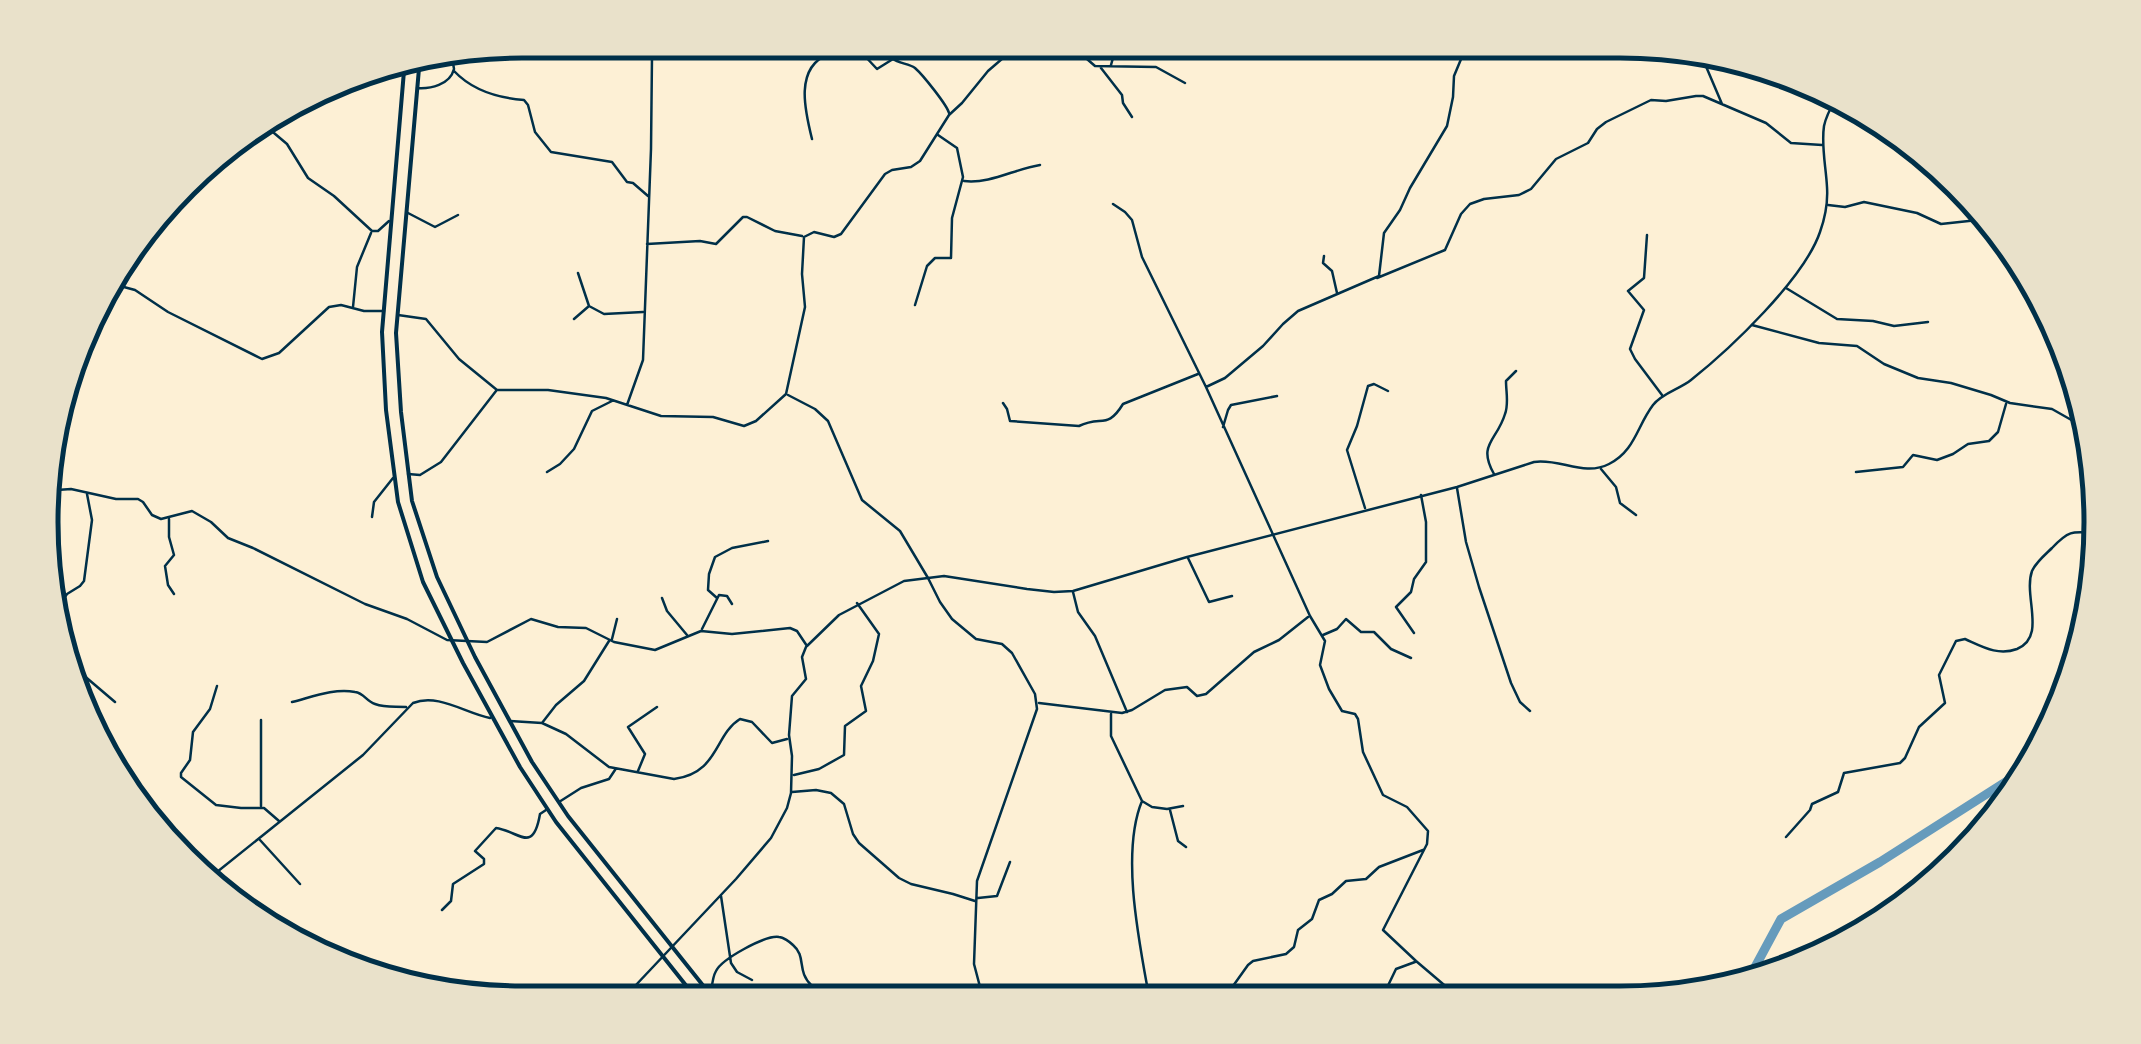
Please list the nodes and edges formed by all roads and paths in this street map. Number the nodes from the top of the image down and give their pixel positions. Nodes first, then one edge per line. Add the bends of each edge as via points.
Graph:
1 (652, 58) edge
2 (821, 58) edge
3 (867, 58) edge
4 (1003, 58) edge
5 (1084, 58) edge
6 (1113, 58) edge
7 (1461, 58) edge
8 (892, 59) joint
9 (453, 62) edge
10 (1707, 65) edge
11 (1100, 67) junction
12 (1110, 67) junction
13 (419, 69) edge
14 (454, 71) junction
15 (404, 73) edge
16 (1185, 84) dead end
17 (417, 88) junction
18 (1722, 106) junction
19 (1831, 109) edge
20 (949, 115) junction
21 (1132, 116) dead end
22 (272, 131) edge
23 (937, 134) junction
24 (812, 139) dead end
25 (1823, 145) junction
26 (1040, 166) dead end
27 (963, 181) junction
28 (649, 197) junction
29 (1113, 204) dead end
30 (1826, 205) junction
31 (406, 212) junction
32 (458, 214) dead end
33 (392, 216) junction
34 (1972, 221) edge
35 (372, 231) junction
36 (1647, 236) dead end
37 (804, 237) junction
38 (647, 244) junction
39 (1324, 256) dead end
40 (578, 272) dead end
41 (1377, 278) junction
42 (122, 287) edge
43 (1784, 287) junction
44 (1338, 294) junction
45 (915, 305) dead end
46 (589, 306) junction
47 (353, 308) junction
48 (384, 311) junction
49 (644, 312) junction
50 (398, 314) junction
51 (574, 319) dead end
52 (1928, 322) dead end
53 (1750, 324) junction
54 (1516, 371) dead end
55 (1200, 374) junction
56 (1206, 388) junction
57 (496, 390) junction
58 (1388, 391) dead end
59 (786, 394) junction
60 (1277, 396) dead end
61 (1663, 396) junction
62 (612, 400) junction
63 (2007, 402) junction
64 (1003, 403) dead end
65 (627, 405) junction
66 (2073, 421) edge
67 (1223, 428) junction
68 (1600, 468) junction
69 (547, 472) dead end
70 (1856, 472) dead end
71 (408, 474) junction
72 (1495, 476) junction
73 (394, 477) junction
74 (1457, 487) junction
75 (58, 491) edge
76 (87, 492) junction
77 (1420, 495) junction
78 (1366, 510) junction
79 (1636, 515) dead end
80 (372, 517) dead end
81 (169, 518) junction
82 (2083, 533) edge
83 (1271, 534) junction
84 (768, 541) dead end
85 (1188, 557) junction
86 (928, 578) junction
87 (1073, 591) junction
88 (174, 594) dead end
89 (1232, 596) dead end
90 (64, 598) edge
91 (662, 598) dead end
92 (717, 598) junction
93 (857, 603) junction
94 (732, 604) dead end
95 (1310, 616) junction
96 (617, 618) dead end
97 (701, 631) junction
98 (1414, 633) dead end
99 (1322, 635) junction
100 (688, 636) junction
101 (610, 640) junction
102 (452, 641) junction
103 (468, 642) junction
104 (807, 646) junction
105 (1412, 658) dead end
106 (82, 672) edge
107 (217, 686) dead end
108 (115, 702) dead end
109 (292, 702) dead end
110 (1037, 703) junction
111 (408, 707) junction
112 (657, 707) dead end
113 (1530, 711) dead end
114 (1128, 712) junction
115 (1112, 713) junction
116 (493, 718) junction
117 (261, 720) dead end
118 (510, 722) junction
119 (542, 724) junction
120 (789, 738) junction
121 (615, 768) junction
122 (637, 772) junction
123 (792, 776) junction
124 (791, 792) junction
125 (1142, 801) junction
126 (559, 802) junction
127 (1182, 806) dead end
128 (260, 807) junction
129 (548, 809) junction
130 (1170, 809) junction
131 (280, 822) junction
132 (259, 838) junction
133 (1786, 838) dead end
134 (1186, 846) dead end
135 (1424, 850) junction
136 (1010, 862) dead end
137 (217, 872) edge
138 (300, 884) dead end
139 (721, 895) junction
140 (976, 900) junction
141 (442, 910) dead end
142 (672, 947) junction
143 (663, 957) junction
144 (730, 958) junction
145 (1416, 961) junction
146 (752, 980) dead end
147 (635, 986) edge
148 (686, 986) edge
149 (702, 986) edge
150 (712, 986) edge
151 (812, 986) dead end
152 (980, 986) edge
153 (1148, 986) edge
154 (1234, 986) edge
155 (1388, 986) edge
156 (1446, 986) edge

1 - 28 street
2 - 24 street via 804,86
3 - 8 street via 877,69
4 - 20 street
5 - 11 street
6 - 12 street
7 - 41 street via 1447,126 1384,232
8 - 20 street via 918,72
9 - 14 street
10 - 18 street
11 - 12 street
11 - 21 street
12 - 16 street via 1156,68
13 - 17 main road
14 - 17 street via 434,88
14 - 28 street via 476,88 524,100 551,152 612,162
15 - 33 main road
17 - 31 main road
18 - 25 street via 1766,123 1790,143
18 - 41 street via 1700,96 1651,100 1601,125 1525,192 1470,204 1444,250
19 - 25 street
20 - 23 street
22 - 35 street via 308,178
23 - 27 street via 957,148
23 - 37 street via 920,161 885,174 841,234
25 - 30 street
26 - 27 street
27 - 45 street via 951,222 951,258 929,263
28 - 38 street
29 - 55 street via 1132,220 1140,252
30 - 34 street via 1864,202 1941,224
30 - 43 street via 1816,242
31 - 32 street via 435,228
31 - 50 main road
33 - 35 street
33 - 48 main road
35 - 47 street via 358,262
36 - 61 street via 1644,278 1628,291 1644,310 1630,349
37 - 38 street via 743,217 716,244
37 - 59 street via 805,306
38 - 49 street
39 - 44 street
40 - 46 street
41 - 44 street
42 - 47 street via 262,359 279,353 329,307
43 - 52 street via 1837,319 1894,326
43 - 53 street
44 - 56 street via 1293,315 1264,346
46 - 49 street via 604,314
46 - 51 street
47 - 48 street
48 - 73 main road
49 - 65 street via 643,360
50 - 57 street via 426,319
50 - 71 main road
53 - 61 street via 1690,381
53 - 63 street via 1856,346 1918,378
54 - 72 street via 1506,382 1504,417 1486,451
55 - 56 street
55 - 64 street via 1125,403 1110,420 1080,426 1010,421
56 - 67 street
57 - 62 street
57 - 71 street via 441,462 420,475
58 - 78 street via 1368,386 1348,446
59 - 65 street via 744,426
59 - 86 street via 828,421 862,500 900,531
60 - 67 street via 1231,405
61 - 68 street via 1630,448
62 - 65 street
62 - 69 street via 592,411 574,448
63 - 66 street
63 - 70 street via 1989,441 1937,460 1912,454 1904,466
67 - 83 street
68 - 72 street via 1541,461
68 - 79 street via 1620,503
71 - 103 main road via 437,577
72 - 74 street
73 - 80 street via 374,502
73 - 102 main road via 424,582
74 - 77 street
74 - 113 street via 1479,588 1511,683
75 - 76 street
76 - 81 street via 140,500 156,518
76 - 90 street via 92,520 84,581
77 - 78 street
77 - 98 street via 1426,562 1396,606
78 - 83 street
81 - 88 street via 174,555 165,566
81 - 102 street via 192,512 228,538
82 - 133 street via 2059,541 2034,568 2028,643 1995,652 1966,638 1956,642 1939,675 1945,703 1921,724 1900,763 1844,773 1838,792 1812,804
83 - 85 street
83 - 95 street
84 - 92 street via 715,557 708,590
85 - 87 street
85 - 89 street via 1209,602
86 - 87 street
86 - 93 street via 895,583
86 - 110 street via 945,610 971,636 1012,653
87 - 114 street
91 - 100 street
92 - 94 street via 727,596
92 - 97 street
93 - 104 street
93 - 123 street via 879,634 861,686 866,711 845,726 844,755
95 - 99 street
95 - 114 street via 1206,694 1196,696 1186,686 1171,689
96 - 101 street
97 - 100 street
97 - 104 street via 794,629
99 - 105 street via 1346,619
99 - 135 street via 1320,663 1329,689 1342,711 1358,719 1363,752 1384,795 1426,826
100 - 101 street via 656,650
101 - 103 street via 586,628 531,619 491,640
101 - 119 street via 584,681
102 - 103 street
102 - 116 main road
103 - 118 main road
104 - 120 street via 806,679 792,696
106 - 108 street
107 - 128 street via 193,732 181,777 216,805
109 - 111 street via 342,691
110 - 115 street
110 - 140 street via 978,876
111 - 116 street via 434,700
111 - 131 street
112 - 122 street via 628,727 644,754
114 - 115 street
115 - 125 street via 1111,736
116 - 129 main road
117 - 128 street
118 - 119 street
118 - 126 main road
119 - 121 street via 572,736
120 - 122 street via 772,743 740,719 712,759 684,777
120 - 123 street
121 - 122 street
121 - 126 street via 608,779
123 - 124 street
124 - 139 street via 768,842
124 - 140 street via 831,793 844,804 859,843 899,878
125 - 130 street
125 - 153 street via 1132,854
126 - 142 main road
127 - 130 street
128 - 131 street
129 - 141 street via 530,838 496,828 475,851 484,864 453,884
129 - 143 main road
130 - 134 street via 1178,841
131 - 132 street
132 - 137 street
132 - 138 street
135 - 145 street via 1383,930
135 - 154 street via 1366,879 1346,881 1320,900 1294,947 1253,961
136 - 140 street via 997,896
139 - 142 street
139 - 144 street
140 - 152 street
142 - 143 street
142 - 149 main road
143 - 147 street
143 - 148 main road
144 - 146 street
144 - 150 street via 716,970
144 - 151 street via 780,937 797,949 802,976
145 - 155 street via 1396,969
145 - 156 street

